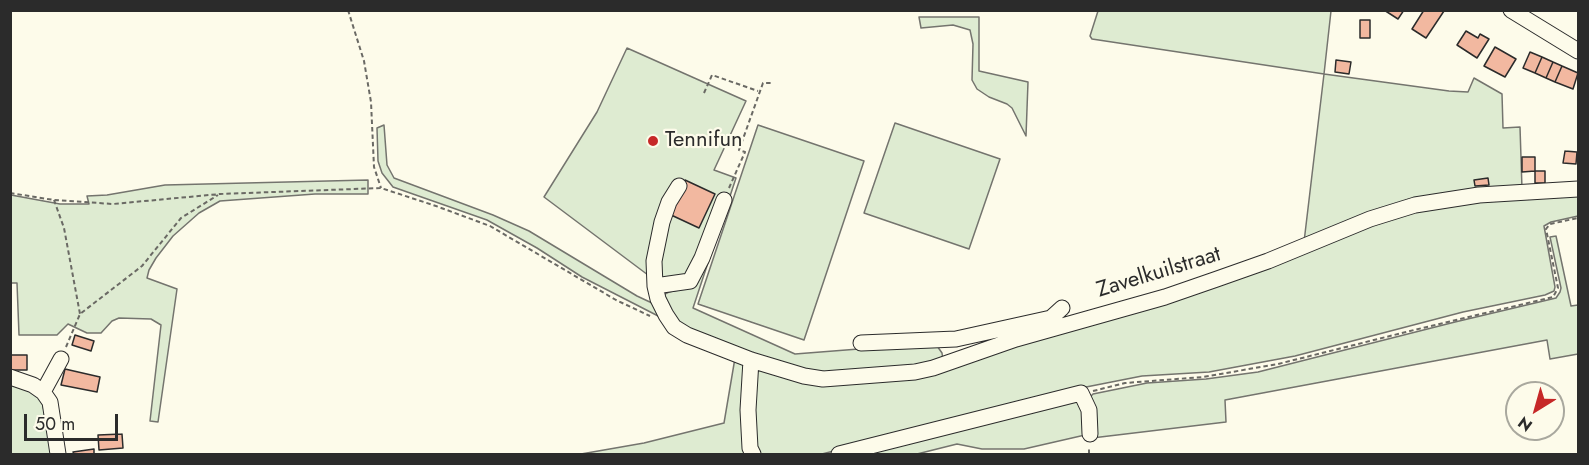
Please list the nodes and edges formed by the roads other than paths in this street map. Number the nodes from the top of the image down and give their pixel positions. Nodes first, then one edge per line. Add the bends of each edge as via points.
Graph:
1 (1511, 10) edge
2 (1578, 51) edge
3 (680, 186) dead end
4 (1578, 189) edge
5 (724, 200) road end
6 (656, 293) junction
7 (1062, 308) dead end
8 (861, 343) dead end
9 (61, 358) road end
10 (751, 360) junction
11 (10, 377) edge
12 (43, 392) junction
13 (1090, 434) dead end
14 (58, 454) edge
15 (753, 454) edge
16 (839, 454) edge

1 - 2 street
3 - 6 street via 662,222 654,261
4 - 10 street, Zavelkuilstraat via 1468,196 1415,205 1165,297 915,372 823,379
5 - 6 street via 690,281
6 - 10 street, Zavelkuilstraat via 674,327
7 - 8 street via 1051,318 956,339
9 - 12 street
10 - 15 street via 748,410
11 - 12 street
12 - 14 street via 50,402
13 - 16 street via 1089,410 1081,393

